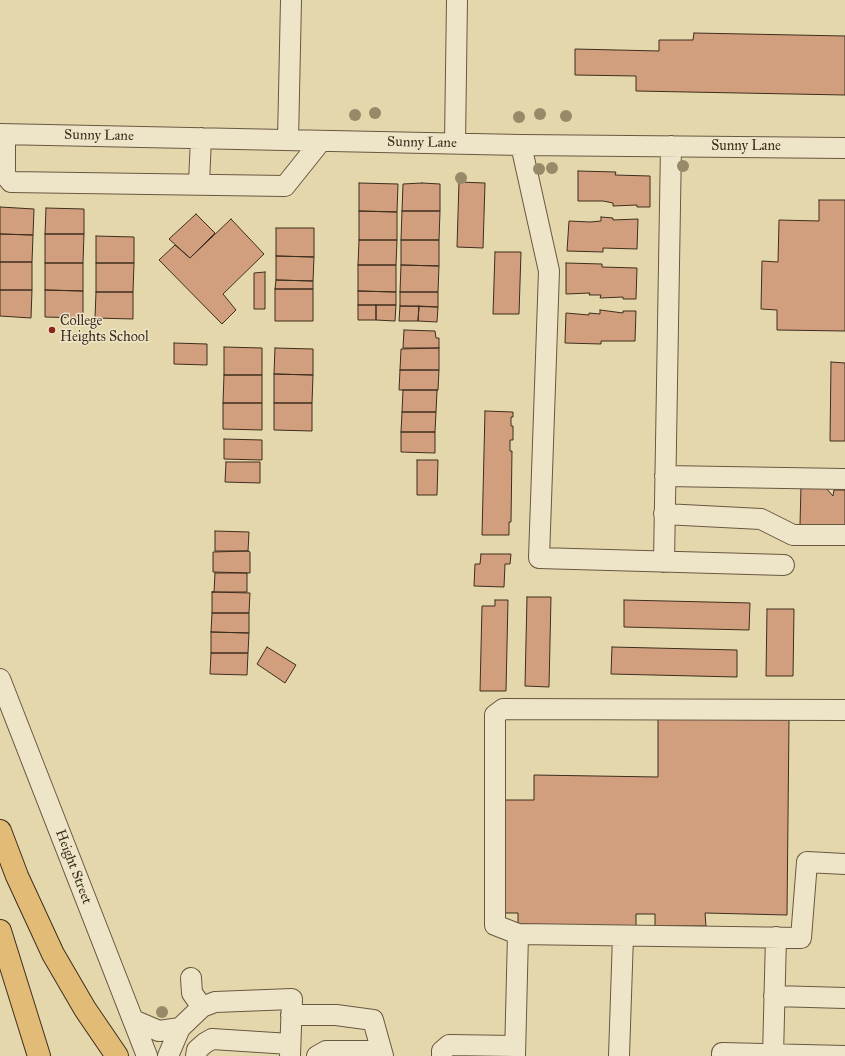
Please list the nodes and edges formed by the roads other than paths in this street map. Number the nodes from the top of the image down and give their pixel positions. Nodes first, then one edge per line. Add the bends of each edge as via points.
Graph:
1 (291, 0) edge
2 (457, 0) edge
3 (2, 134) edge
4 (201, 138) junction
5 (288, 140) junction
6 (321, 141) junction
7 (455, 143) junction
8 (521, 145) junction
9 (671, 146) junction
10 (845, 148) edge
11 (199, 183) junction
12 (665, 476) junction
13 (845, 478) edge
14 (664, 514) junction
15 (845, 534) edge
16 (664, 562) junction
17 (784, 565) dead end
18 (0, 679) edge
19 (845, 710) edge
20 (0, 831) edge
21 (845, 864) edge
22 (0, 931) edge
23 (518, 934) junction
24 (623, 936) junction
25 (776, 937) junction
26 (191, 978) dead end
27 (774, 996) junction
28 (845, 998) edge
29 (202, 1007) junction
30 (291, 1015) junction
31 (133, 1020) junction
32 (180, 1028) junction
33 (290, 1050) edge
34 (515, 1051) edge
35 (382, 1054) edge
36 (773, 1055) edge
37 (39, 1056) edge
38 (117, 1056) edge
39 (146, 1056) edge
40 (168, 1056) edge
41 (196, 1056) edge
42 (317, 1056) edge
43 (442, 1056) edge
44 (619, 1056) edge
45 (722, 1056) edge
46 (845, 1056) edge

1 - 5 street
2 - 7 street
3 - 4 street, Sunny Lane
3 - 11 street via 5,175 11,182
4 - 5 street, Sunny Lane
4 - 11 street
5 - 6 street, Sunny Lane
6 - 7 street, Sunny Lane
6 - 11 street via 285,186
7 - 8 street, Sunny Lane
8 - 9 street, Sunny Lane
8 - 16 street via 549,271 539,558
9 - 10 street, Sunny Lane
9 - 12 street
12 - 13 street
12 - 14 street
14 - 15 street via 761,519 793,535
14 - 16 street
16 - 17 street
18 - 31 street, Height Street
19 - 23 street via 503,709 496,715 495,925
20 - 38 highway via 17,876 53,954 85,1009
21 - 25 street via 807,862 801,938
22 - 37 highway
23 - 24 street
23 - 34 street
24 - 25 street
24 - 44 street
25 - 27 street
26 - 29 street via 192,993
27 - 28 street
27 - 36 street
29 - 30 street via 215,1002 292,1000
29 - 32 street
30 - 33 street
30 - 35 street via 336,1015 373,1020
31 - 32 street via 159,1031
31 - 39 street, Height Street
32 - 40 street
33 - 41 street via 212,1039 197,1050
34 - 43 street via 449,1045 442,1051
35 - 42 street via 336,1051
36 - 45 street via 722,1053
36 - 46 street

